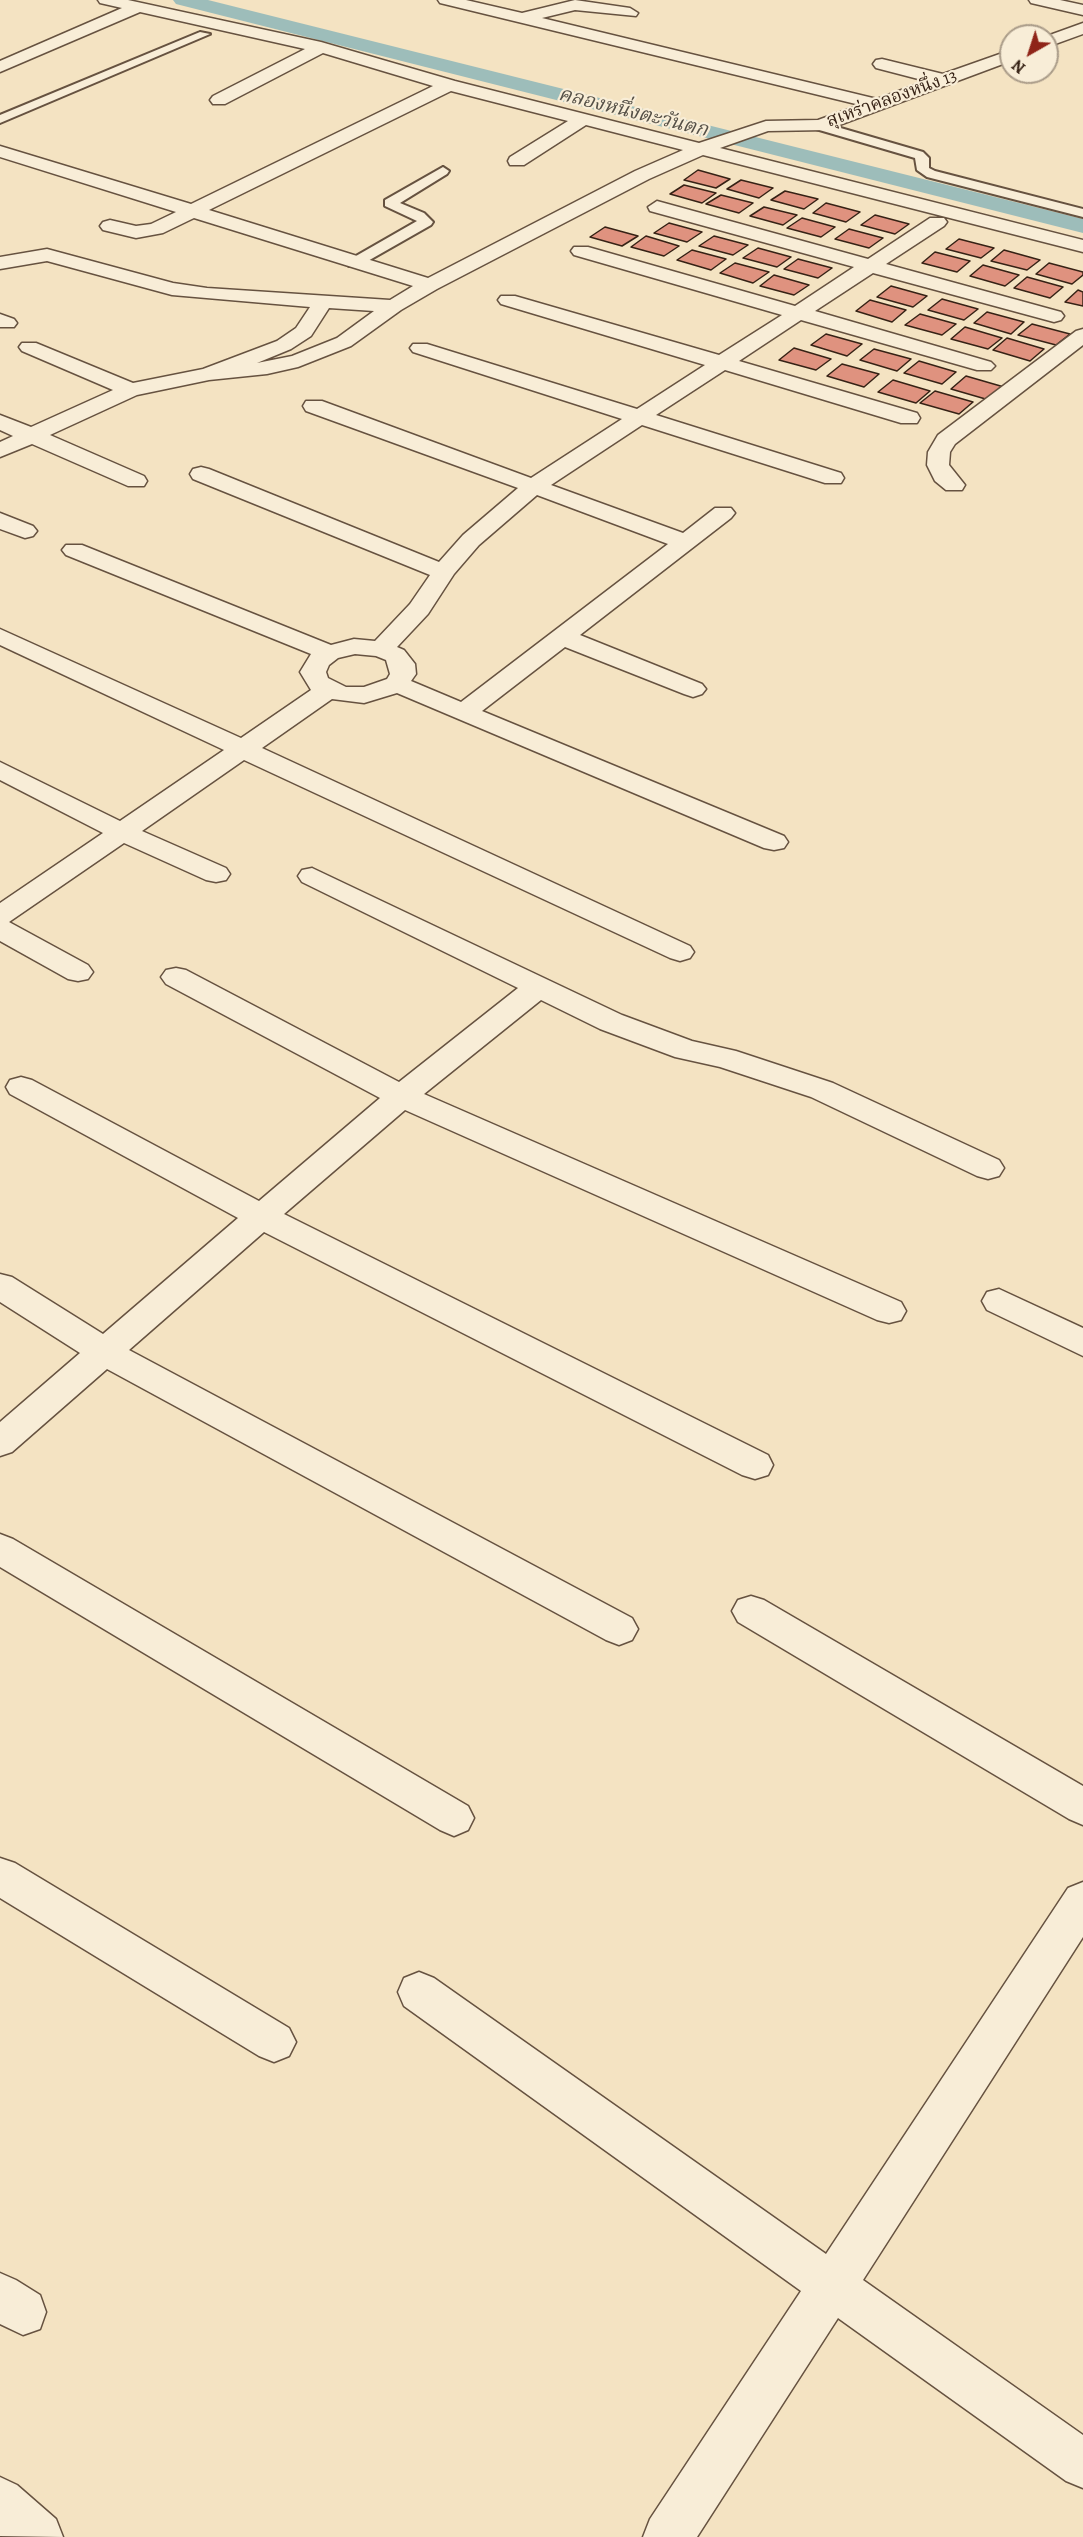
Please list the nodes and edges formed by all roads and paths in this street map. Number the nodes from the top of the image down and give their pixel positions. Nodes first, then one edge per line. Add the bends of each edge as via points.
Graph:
1 (106, 0) edge
2 (446, 0) edge
3 (1037, 0) edge
4 (139, 7) junction
5 (1083, 10) edge
6 (630, 13) dead end
7 (523, 18) junction
8 (1083, 28) edge
9 (204, 34) dead end
10 (1059, 37) edge
11 (9, 42) dead end
12 (321, 47) junction
13 (38, 51) junction
14 (999, 59) edge
15 (882, 64) dead end
16 (0, 66) edge
17 (944, 80) junction
18 (449, 85) junction
19 (219, 100) dead end
20 (878, 104) junction
21 (585, 118) junction
22 (0, 119) edge
23 (820, 126) junction
24 (706, 147) junction
25 (0, 152) edge
26 (517, 161) dead end
27 (725, 165) dead end
28 (442, 171) dead end
29 (657, 207) dead end
30 (190, 212) junction
31 (1083, 213) edge
32 (937, 222) junction
33 (110, 226) dead end
34 (1083, 246) edge
35 (581, 251) dead end
36 (1083, 260) edge
37 (0, 263) edge
38 (354, 263) junction
39 (871, 266) junction
40 (430, 285) junction
41 (508, 300) dead end
42 (322, 303) junction
43 (394, 306) junction
44 (800, 314) junction
45 (1054, 316) dead end
46 (1083, 335) edge
47 (28, 347) dead end
48 (420, 348) dead end
49 (722, 364) junction
50 (984, 366) dead end
51 (209, 374) junction
52 (131, 390) junction
53 (314, 406) dead end
54 (640, 418) junction
55 (909, 418) dead end
56 (0, 422) edge
57 (31, 435) junction
58 (0, 450) edge
59 (201, 474) dead end
60 (833, 478) dead end
61 (136, 481) dead end
62 (954, 485) dead end
63 (534, 486) junction
64 (723, 513) dead end
65 (0, 520) edge
66 (25, 531) dead end
67 (686, 542) junction
68 (74, 550) dead end
69 (443, 572) junction
70 (0, 636) edge
71 (562, 637) junction
72 (381, 649) junction
73 (329, 653) junction
74 (396, 684) junction
75 (693, 689) dead end
76 (328, 690) junction
77 (463, 713) junction
78 (243, 748) junction
79 (0, 770) edge
80 (122, 832) junction
81 (774, 842) dead end
82 (216, 874) dead end
83 (312, 876) dead end
84 (0, 915) edge
85 (0, 929) edge
86 (680, 952) dead end
87 (78, 972) dead end
88 (176, 977) dead end
89 (540, 986) junction
90 (21, 1087) dead end
91 (401, 1095) junction
92 (988, 1168) dead end
93 (260, 1216) junction
94 (0, 1286) edge
95 (999, 1301) dead end
96 (889, 1311) dead end
97 (1083, 1343) edge
98 (103, 1351) junction
99 (0, 1442) edge
100 (755, 1465) dead end
101 (0, 1549) edge
102 (751, 1611) dead end
103 (619, 1629) dead end
104 (1083, 1807) edge
105 (454, 1818) dead end
106 (0, 1876) edge
107 (1083, 1901) edge
108 (419, 1992) dead end
109 (274, 2042) dead end
110 (834, 2285) junction
111 (1083, 2464) edge
112 (0, 2502) edge
113 (38, 2537) edge
114 (668, 2537) edge

1 - 4 street
2 - 7 street
3 - 5 street
4 - 12 street
4 - 13 street
6 - 7 street via 575,5
7 - 20 street
8 - 10 street
9 - 22 lane
11 - 13 street
12 - 18 street
12 - 19 street
13 - 16 street
14 - 17 street, สุเหร่าคลองหนึ่ง 13
15 - 17 street
17 - 20 street, สุเหร่าคลองหนึ่ง 13
18 - 21 street
18 - 30 street
20 - 23 street, สุเหร่าคลองหนึ่ง 13
21 - 24 street
21 - 26 street
23 - 24 street, สุเหร่าคลองหนึ่ง 13 via 780,124
23 - 31 lane via 912,152 923,158 923,170 931,174
24 - 34 street
24 - 40 street, สุเหร่าคลองหนึ่ง 13 via 642,175
25 - 30 street
27 - 32 street
28 - 38 lane via 390,203 426,222
29 - 39 street
30 - 33 street via 148,231
30 - 38 street
32 - 36 street
32 - 39 street
35 - 44 street
37 - 42 street via 47,255 172,289
38 - 40 street
39 - 44 street
39 - 45 street
40 - 43 street, สุเหร่าคลองหนึ่ง 13
41 - 49 street
42 - 43 street
42 - 51 street via 304,332 284,345
43 - 51 street, สุเหร่าคลองหนึ่ง 13 via 344,342 298,361
44 - 49 street
44 - 50 street
46 - 62 street via 946,440 939,452 938,465
47 - 52 street
48 - 54 street
49 - 54 street
49 - 55 street
51 - 52 street
52 - 57 street
53 - 63 street
54 - 60 street
54 - 63 street
56 - 57 street
57 - 58 street
57 - 61 street
59 - 69 street
63 - 67 street
63 - 69 street via 471,540
64 - 67 street
65 - 66 street
67 - 71 street
68 - 73 street
69 - 72 street via 419,609
70 - 78 street
71 - 75 street
71 - 77 street
72 - 73 street via 354,646
72 - 74 street via 395,655 402,664 403,674
73 - 76 street via 318,661 313,672 317,682
74 - 76 street via 364,695
74 - 77 street
76 - 78 street
77 - 81 street
78 - 80 street
78 - 86 street
79 - 80 street
80 - 82 street
80 - 84 street
83 - 89 street
85 - 87 street
88 - 91 street
89 - 91 street
89 - 92 street via 648,1037 822,1090
90 - 93 street
91 - 93 street
91 - 96 street
93 - 98 street
93 - 100 street
94 - 98 street
95 - 97 street
98 - 99 street
98 - 103 street
101 - 105 street
102 - 104 street
106 - 109 street
107 - 110 street
108 - 110 street
110 - 111 street
110 - 114 street
112 - 113 street

